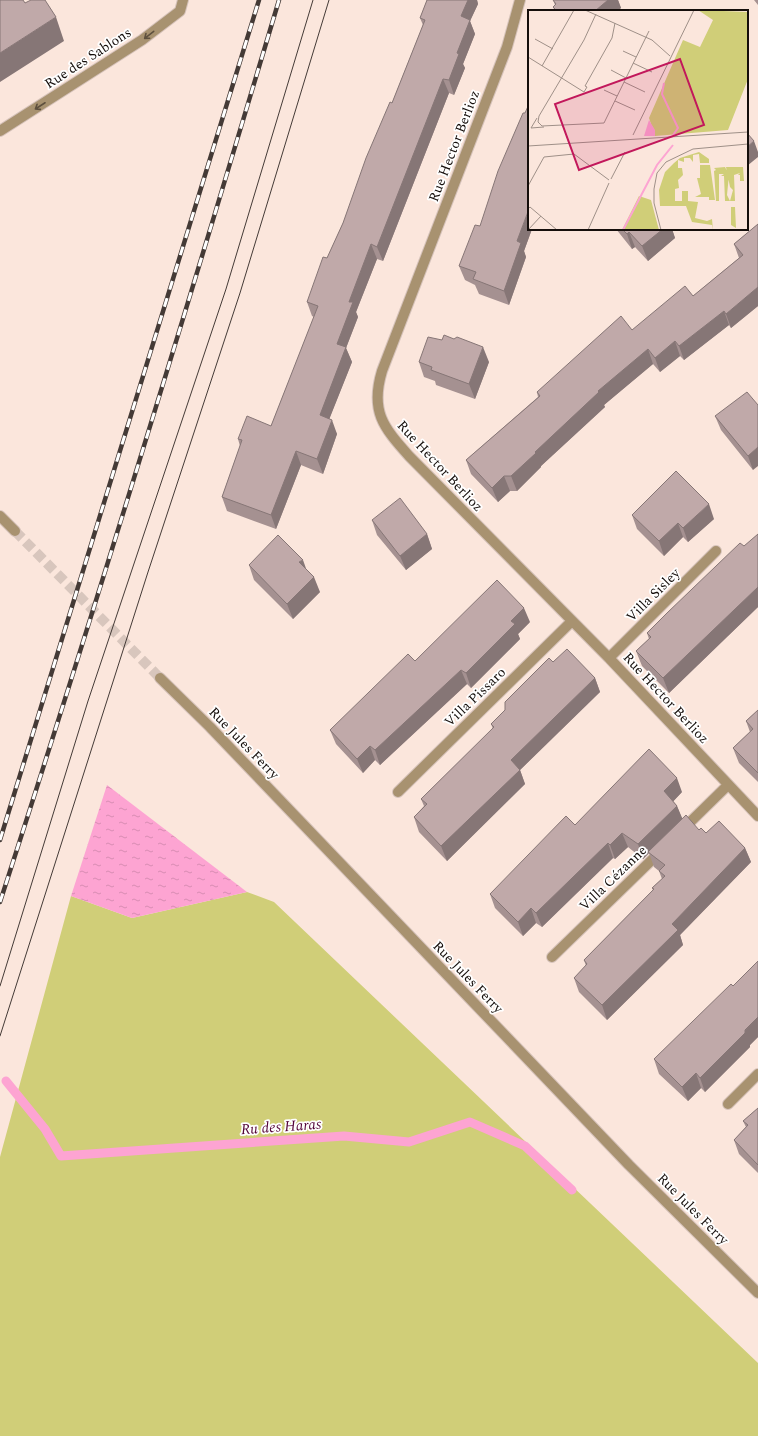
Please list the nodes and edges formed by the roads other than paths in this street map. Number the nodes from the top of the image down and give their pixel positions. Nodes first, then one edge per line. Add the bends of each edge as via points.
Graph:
1 (183, 0) edge
2 (520, 0) edge
3 (0, 131) edge
4 (0, 516) edge
5 (15, 531) tunnel mouth
6 (716, 551) dead end
7 (572, 621) junction
8 (609, 658) junction
9 (160, 678) tunnel mouth
10 (728, 785) junction
11 (398, 792) dead end
12 (758, 816) edge
13 (677, 835) edge
14 (666, 846) edge
15 (552, 957) dead end
16 (758, 1074) edge
17 (728, 1104) dead end
18 (758, 1293) edge

1 -> 3 street, Rue des Sablons via 180,11 142,40
2 - 7 street, Rue Hector Berlioz via 508,47 382,371 377,396 385,427 396,441
4 - 5 street
6 - 8 street, Villa Sisley
7 - 8 street, Rue Hector Berlioz
7 - 11 street, Villa Pissaro
8 - 10 street, Rue Hector Berlioz
9 - 18 street, Rue Jules Ferry via 210,727 628,1165
10 - 12 street, Rue Hector Berlioz
10 - 13 street
14 - 15 street, Villa Cézanne
16 - 17 street

